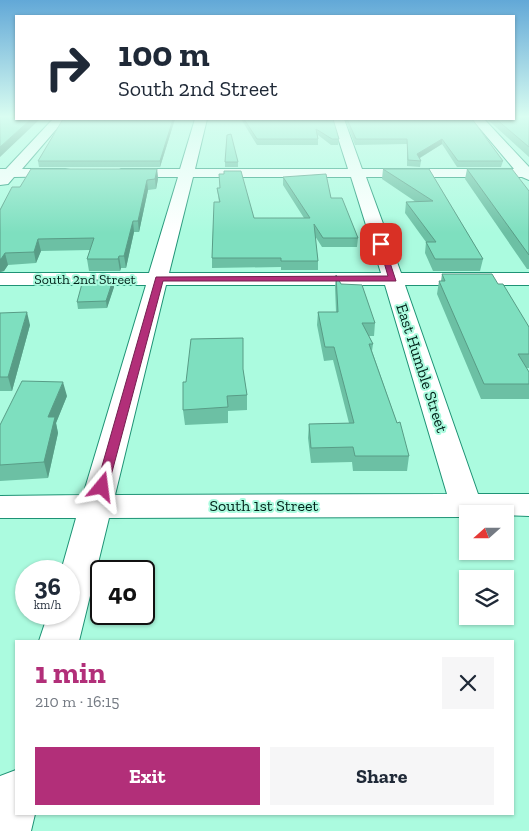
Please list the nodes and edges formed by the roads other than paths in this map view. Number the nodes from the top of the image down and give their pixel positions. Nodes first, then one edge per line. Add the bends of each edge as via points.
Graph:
1 (24, 155) edge
2 (192, 155) edge
3 (349, 155) edge
4 (511, 155) edge
5 (78, 173) edge
6 (108, 173) edge
7 (187, 173) junction
8 (355, 173) junction
9 (528, 174) edge
10 (3, 176) edge
11 (0, 279) edge
12 (159, 279) junction
13 (394, 279) junction
14 (529, 279) edge
15 (459, 505) edge
16 (466, 505) edge
17 (514, 505) edge
18 (529, 505) edge
19 (97, 506) junction
20 (0, 507) edge
21 (80, 567) edge
22 (63, 625) edge
23 (59, 640) edge

1 - 10 street
2 - 7 street
3 - 8 street, East Humble Street
4 - 9 street
5 - 10 street
6 - 7 street
7 - 8 street
7 - 12 street
8 - 9 street
8 - 13 street, East Humble Street
11 - 12 street, South 2nd Street
12 - 13 street, South 2nd Street
12 - 19 street
13 - 14 street, South 2nd Street
13 - 16 street, East Humble Street
15 - 19 street, South 1st Street
17 - 18 street, South 1st Street
19 - 20 street, South 1st Street
19 - 21 street
22 - 23 street

